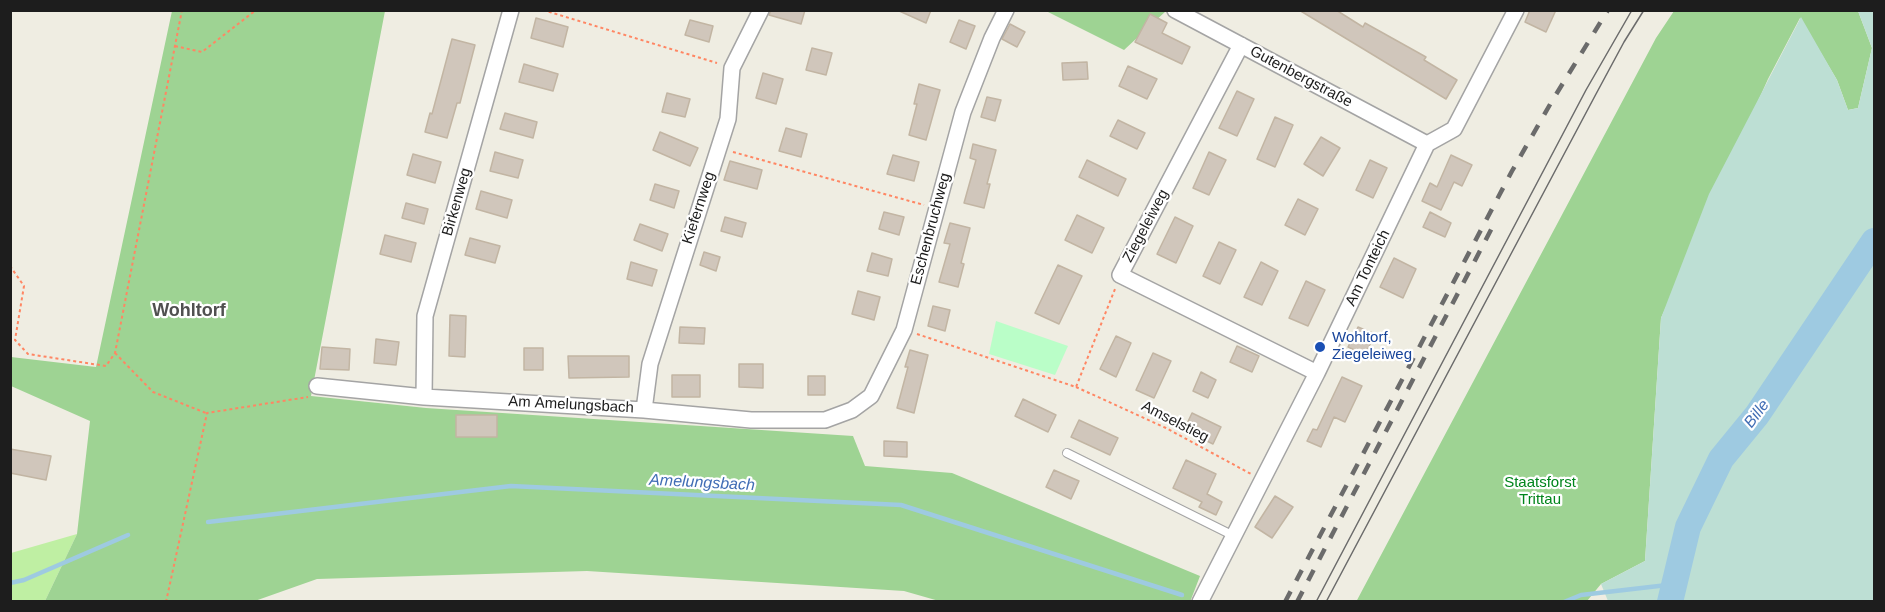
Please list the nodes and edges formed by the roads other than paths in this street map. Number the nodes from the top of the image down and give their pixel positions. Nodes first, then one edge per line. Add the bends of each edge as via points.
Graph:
1 (511, 10) edge
2 (761, 10) edge
3 (1006, 10) edge
4 (1175, 10) edge
5 (1516, 10) edge
6 (1240, 45) junction
7 (1427, 144) junction
8 (1317, 373) junction
9 (316, 386) road end
10 (424, 397) junction
11 (644, 410) junction
12 (825, 420) joint
13 (1067, 453) dead end
14 (1234, 536) junction
15 (1200, 602) edge

1 - 10 street, Birkenweg via 425,316
2 - 11 street, Kiefernweg via 732,68 728,119 650,364
3 - 12 street, Eschenbruchweg via 963,112 904,330 871,396 852,410
4 - 6 street, Gutenbergstraße
5 - 7 street via 1454,129
6 - 7 street, Gutenbergstraße
6 - 8 street, Ziegeleiweg via 1120,275
7 - 8 street, Am Tonteich
8 - 14 street, Am Tonteich
9 - 10 street, Am Amelungsbach
10 - 11 street, Am Amelungsbach
11 - 12 street, Am Amelungsbach via 751,420
13 - 14 lane
14 - 15 street, Am Tonteich

